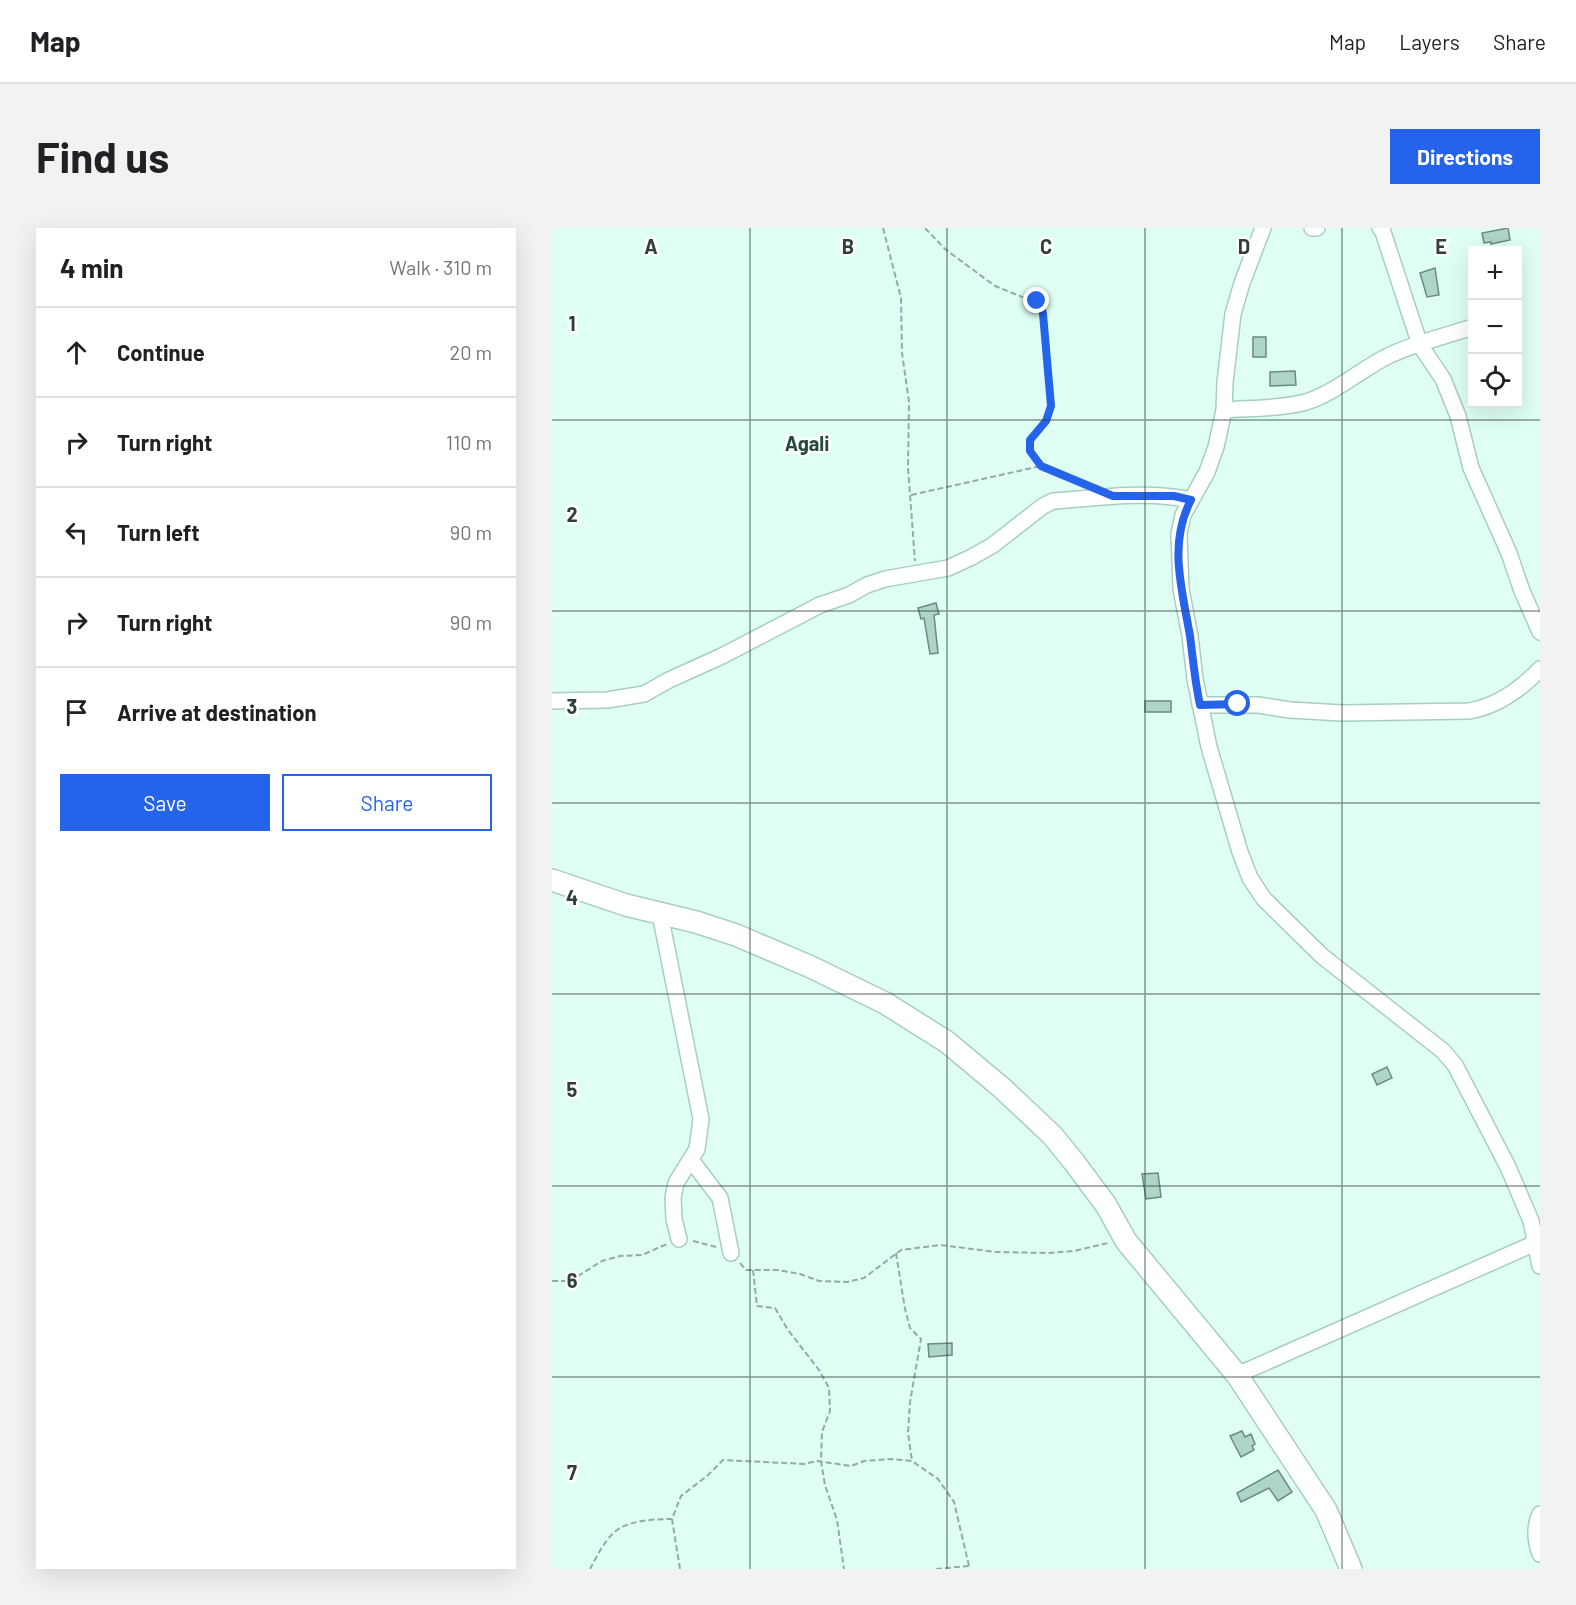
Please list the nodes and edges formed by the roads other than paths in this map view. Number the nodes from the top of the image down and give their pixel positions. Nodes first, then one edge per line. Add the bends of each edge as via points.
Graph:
1 (1263, 228) edge
2 (1312, 228) edge
3 (1317, 228) edge
4 (1380, 228) edge
5 (1468, 329) edge
6 (1420, 345) junction
7 (1224, 410) junction
8 (1191, 500) junction
9 (1540, 632) edge
10 (1540, 669) edge
11 (552, 701) edge
12 (1200, 705) junction
13 (552, 880) edge
14 (660, 914) junction
15 (691, 1160) junction
16 (680, 1239) road end
17 (1538, 1242) edge
18 (731, 1253) road end
19 (1540, 1266) edge
20 (1237, 1375) junction
21 (1540, 1514) edge
22 (1540, 1554) edge
23 (1351, 1569) edge

1 - 7 street via 1233,314
2 - 3 street
4 - 6 street
5 - 6 street
6 - 7 street via 1390,355 1329,393 1308,401
6 - 9 street via 1443,379 1458,416 1471,468
7 - 8 street via 1207,472
8 - 11 street via 1174,496 1113,496 1048,503 993,545 948,568 867,585 644,694 607,700
8 - 12 street via 1183,515 1178,551
10 - 12 street via 1508,696 1482,709 1468,711 1342,713 1248,704
12 - 17 street via 1223,796 1250,878 1264,898 1322,956 1443,1051 1455,1065 1508,1167
13 - 14 street
14 - 15 street via 701,1119 698,1149
14 - 20 street via 736,935 811,967 885,1003 947,1042 1052,1135 1106,1205 1126,1241
15 - 16 street via 675,1182 674,1219
15 - 18 street via 720,1198
17 - 19 street
17 - 20 street
20 - 23 street via 1326,1510
21 - 22 street via 1535,1524

